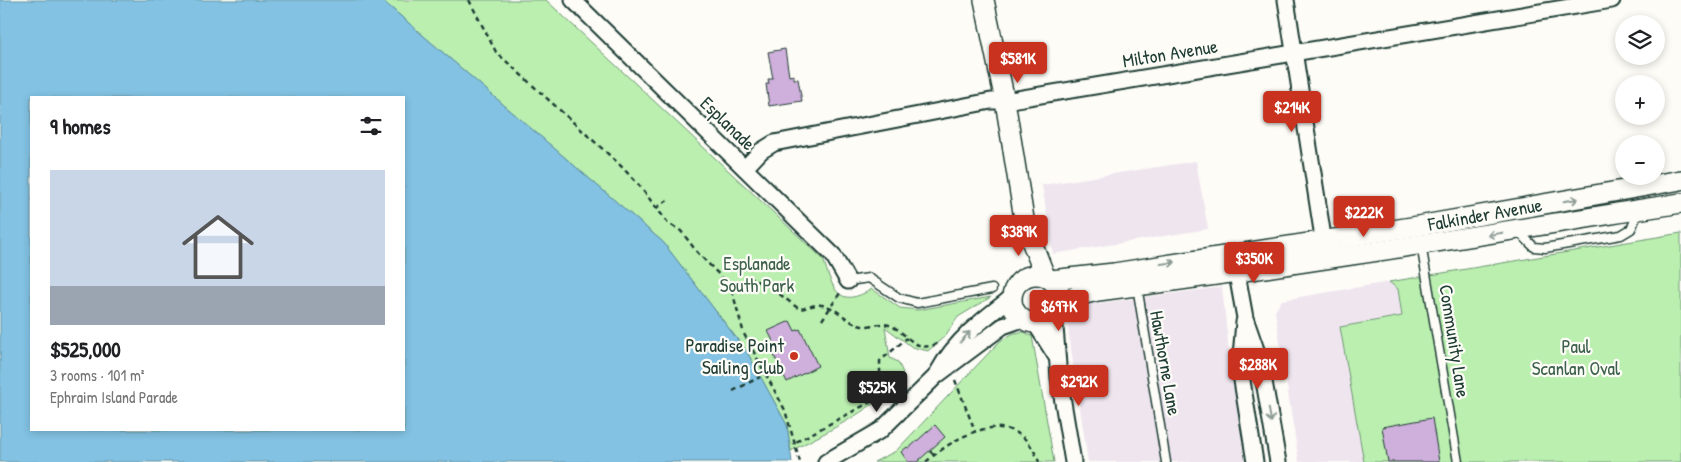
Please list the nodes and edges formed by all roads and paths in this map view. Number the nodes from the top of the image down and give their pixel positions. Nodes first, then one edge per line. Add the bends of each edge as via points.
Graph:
1 (469, 0) edge
2 (573, 0) edge
3 (984, 0) edge
4 (1286, 0) edge
5 (1612, 0) edge
6 (1294, 53) junction
7 (1005, 102) junction
8 (745, 168) junction
9 (1681, 180) edge
10 (1622, 192) junction
11 (672, 198) dead end
12 (1681, 203) edge
13 (656, 208) junction
14 (1632, 211) junction
15 (1025, 225) junction
16 (1418, 226) junction
17 (1323, 239) junction
18 (1422, 246) junction
19 (1234, 254) junction
20 (1327, 260) junction
21 (1237, 274) junction
22 (1048, 278) junction
23 (1135, 278) junction
24 (1021, 280) junction
25 (848, 281) junction
26 (731, 287) junction
27 (992, 290) dead end
28 (1011, 298) junction
29 (831, 308) junction
30 (1057, 309) junction
31 (1245, 318) junction
32 (822, 320) dead end
33 (1029, 321) junction
34 (907, 338) junction
35 (941, 342) dead end
36 (1258, 354) junction
37 (1056, 357) junction
38 (1241, 357) junction
39 (936, 376) junction
40 (954, 376) dead end
41 (760, 377) dead end
42 (734, 391) dead end
43 (975, 431) junction
44 (796, 442) junction
45 (930, 451) dead end
46 (934, 455) junction
47 (800, 462) edge
48 (826, 462) edge
49 (926, 462) edge
50 (1038, 462) edge
51 (1073, 462) edge
52 (1166, 462) edge
53 (1255, 462) edge
54 (1278, 462) edge
55 (1458, 462) edge

1 - 13 path via 496,52 618,163
2 - 8 street, Esplanade
3 - 7 street
4 - 6 street
5 - 6 street, Milton Avenue
6 - 7 street, Milton Avenue
6 - 17 street
7 - 8 street, Milton Avenue via 774,143
7 - 15 street
8 - 25 street, Esplanade via 833,255
9 - 10 street, Falkinder Avenue
10 - 14 street
16 -> 10 street, Falkinder Avenue
11 - 13 path
12 - 14 street, Falkinder Avenue
13 - 26 path
14 -> 18 street, Falkinder Avenue
15 - 22 street
15 - 24 street
16 - 17 street, Falkinder Avenue
16 - 18 lane, Community Lane
17 - 19 street, Falkinder Avenue
17 - 20 street
18 - 20 street, Falkinder Avenue
18 - 55 lane, Community Lane
19 - 21 street
23 -> 19 street, Falkinder Avenue
20 - 21 street, Falkinder Avenue
21 - 23 street, Falkinder Avenue
21 - 31 street
22 - 23 street, Falkinder Avenue
22 - 24 street via 1030,275
22 - 30 street via 1058,290
23 - 30 street, Falkinder Avenue via 1084,293
23 - 52 lane, Hawthorne Lane
24 - 28 street via 1013,289
25 - 27 lane via 868,278 899,298 917,303
25 - 29 path
26 - 29 path via 752,279 769,286 799,309 816,304
26 - 44 path via 744,334 777,392
28 - 33 street via 1016,314
39 -> 28 street via 945,358 976,324
29 - 32 path
29 - 34 path via 863,326 890,325
30 - 33 street via 1042,322
30 - 37 street
31 - 36 street
31 - 38 street
33 - 37 street
33 - 39 street via 1003,326
34 - 35 path via 930,348
34 - 44 path via 880,361 880,390 876,398
36 - 38 street
36 -> 54 street
37 - 51 street
38 - 53 street
39 - 48 street via 882,430
40 - 43 path
41 - 42 path
43 - 46 path
43 - 50 path via 995,428 1017,432 1030,444
44 - 47 path
45 - 46 path
46 - 49 path

